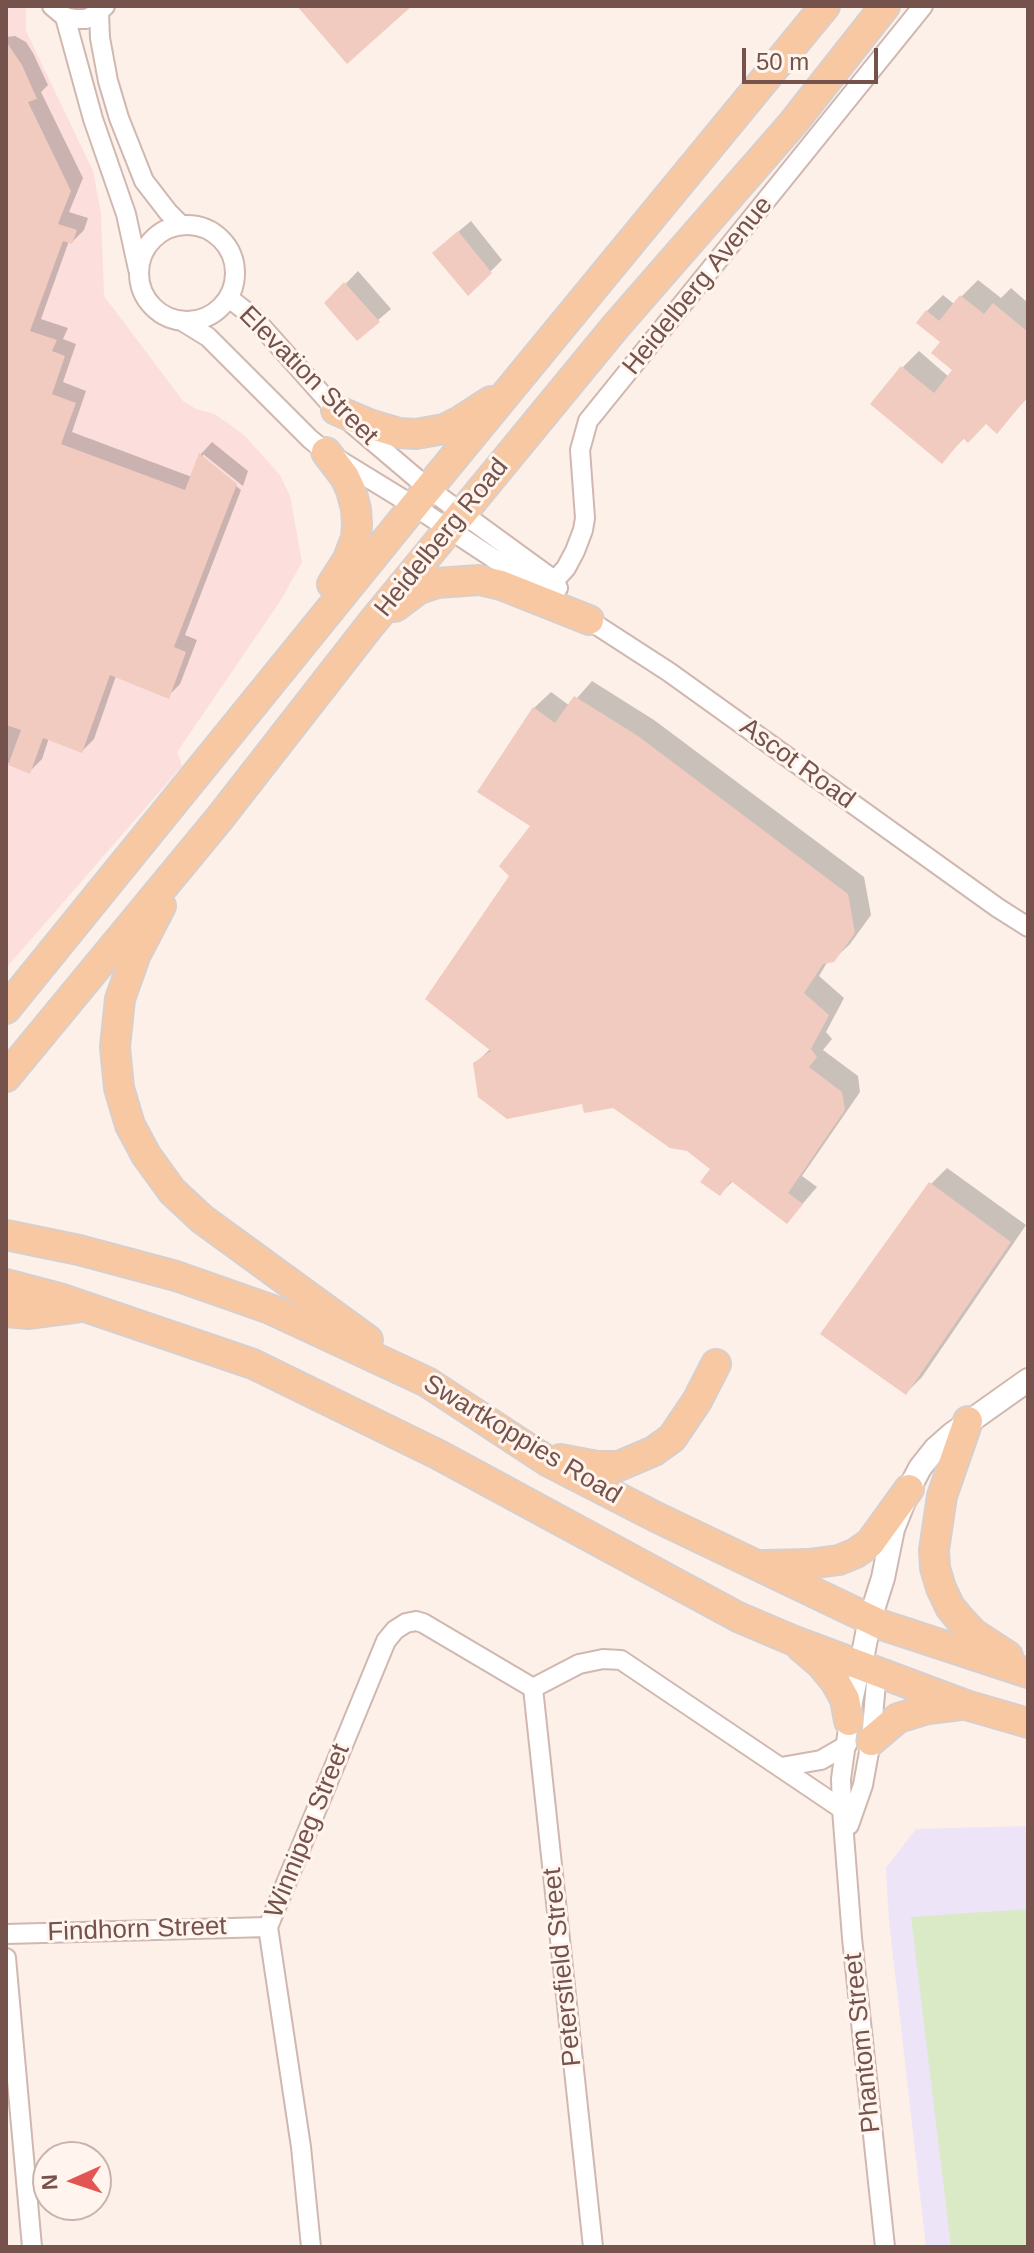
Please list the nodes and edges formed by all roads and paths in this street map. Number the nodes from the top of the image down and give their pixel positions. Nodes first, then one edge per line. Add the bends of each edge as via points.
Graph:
1 (825, 6) edge
2 (885, 6) edge
3 (923, 6) edge
4 (102, 9) edge
5 (59, 11) edge
6 (181, 225) junction
7 (140, 275) junction
8 (229, 298) junction
9 (182, 321) junction
10 (518, 381) junction
11 (336, 410) junction
12 (326, 452) junction
13 (422, 497) junction
14 (456, 521) junction
15 (549, 586) junction
16 (577, 612) junction
17 (371, 624) junction
18 (258, 699) junction
19 (183, 862) junction
20 (1028, 927) edge
21 (6, 1009) edge
22 (6, 1077) edge
23 (6, 1235) edge
24 (6, 1284) edge
25 (83, 1306) junction
26 (6, 1312) edge
27 (716, 1364) dead end
28 (1028, 1380) edge
29 (427, 1382) junction
30 (968, 1421) junction
31 (519, 1442) junction
32 (909, 1489) junction
33 (756, 1565) junction
34 (876, 1622) junction
35 (792, 1640) junction
36 (869, 1667) junction
37 (1028, 1667) edge
38 (1028, 1673) edge
39 (533, 1688) junction
40 (966, 1705) junction
41 (1028, 1723) edge
42 (855, 1735) junction
43 (781, 1767) junction
44 (847, 1811) junction
45 (268, 1927) junction
46 (6, 1934) edge
47 (6, 1958) edge
48 (32, 2247) edge
49 (311, 2247) edge
50 (593, 2247) edge
51 (885, 2247) edge

1 - 10 main road, Heidelberg Road
2 - 14 main road, Heidelberg Road via 793,123
3 - 15 street, Heidelberg Avenue via 588,421 580,450 583,530 571,560
4 - 5 street, Elevation Street via 86,19
4 - 6 street, Elevation Street via 100,38 119,118 144,181
5 - 7 street, Elevation Street via 123,203
6 - 7 street via 167,229 144,250
6 - 8 street, Elevation Street via 211,231 224,242 235,270
7 - 9 street, Elevation Street via 154,308
8 - 9 street, Elevation Street via 209,316
8 - 11 street, Elevation Street via 253,317
9 - 12 street, Elevation Street via 208,337
10 - 11 main road via 460,421 429,432 399,433
10 - 13 main road, Heidelberg Road
11 - 13 street, Elevation Street
12 - 13 street, Elevation Street
12 - 18 main road via 351,490 356,538 348,559
13 - 14 street, Elevation Street
13 - 18 main road, Heidelberg Road
14 - 15 street
14 - 17 main road, Heidelberg Road
15 - 16 street
16 - 17 main road via 479,580 419,589
16 - 20 street, Ascot Road
17 - 19 main road, Heidelberg Road
18 - 21 main road, Heidelberg Road
19 - 22 main road, Heidelberg Road
19 - 29 main road via 136,954 120,999 115,1047 130,1125 172,1191 202,1219
23 - 29 main road, Swartkoppies Road via 107,1257 257,1304
24 - 25 main road, Swartkoppies Road
25 - 26 main road
25 - 35 main road, Swartkoppies Road via 253,1364 439,1455 738,1617
27 - 31 main road via 672,1438 635,1460 597,1466
28 - 30 street, Phantom Street
29 - 31 main road, Swartkoppies Road
30 - 32 street, Phantom Street via 935,1449
30 - 37 main road via 942,1496 935,1568 950,1607 973,1633
31 - 33 main road, Swartkoppies Road via 562,1469
32 - 33 main road via 870,1543 856,1553 809,1564
32 - 34 street, Phantom Street via 893,1529
33 - 34 main road, Swartkoppies Road
34 - 36 street, Phantom Street
34 - 38 main road, Swartkoppies Road
35 - 36 main road, Swartkoppies Road
35 - 42 main road via 835,1681
36 - 40 main road, Swartkoppies Road
36 - 42 street, Phantom Street
36 - 42 street, Phantom Street
39 - 43 street via 579,1664 621,1660
39 - 45 street, Winnipeg Street via 423,1623 406,1623 395,1630
39 - 50 street, Petersfield Street
40 - 41 main road, Swartkoppies Road
40 - 42 main road via 928,1709
42 - 43 street via 821,1760
42 - 44 street, Phantom Street via 863,1785
43 - 44 street
44 - 51 street, Phantom Street via 852,1938
45 - 46 street, Findhorn Street
45 - 49 street, Winnipeg Street
47 - 48 street

